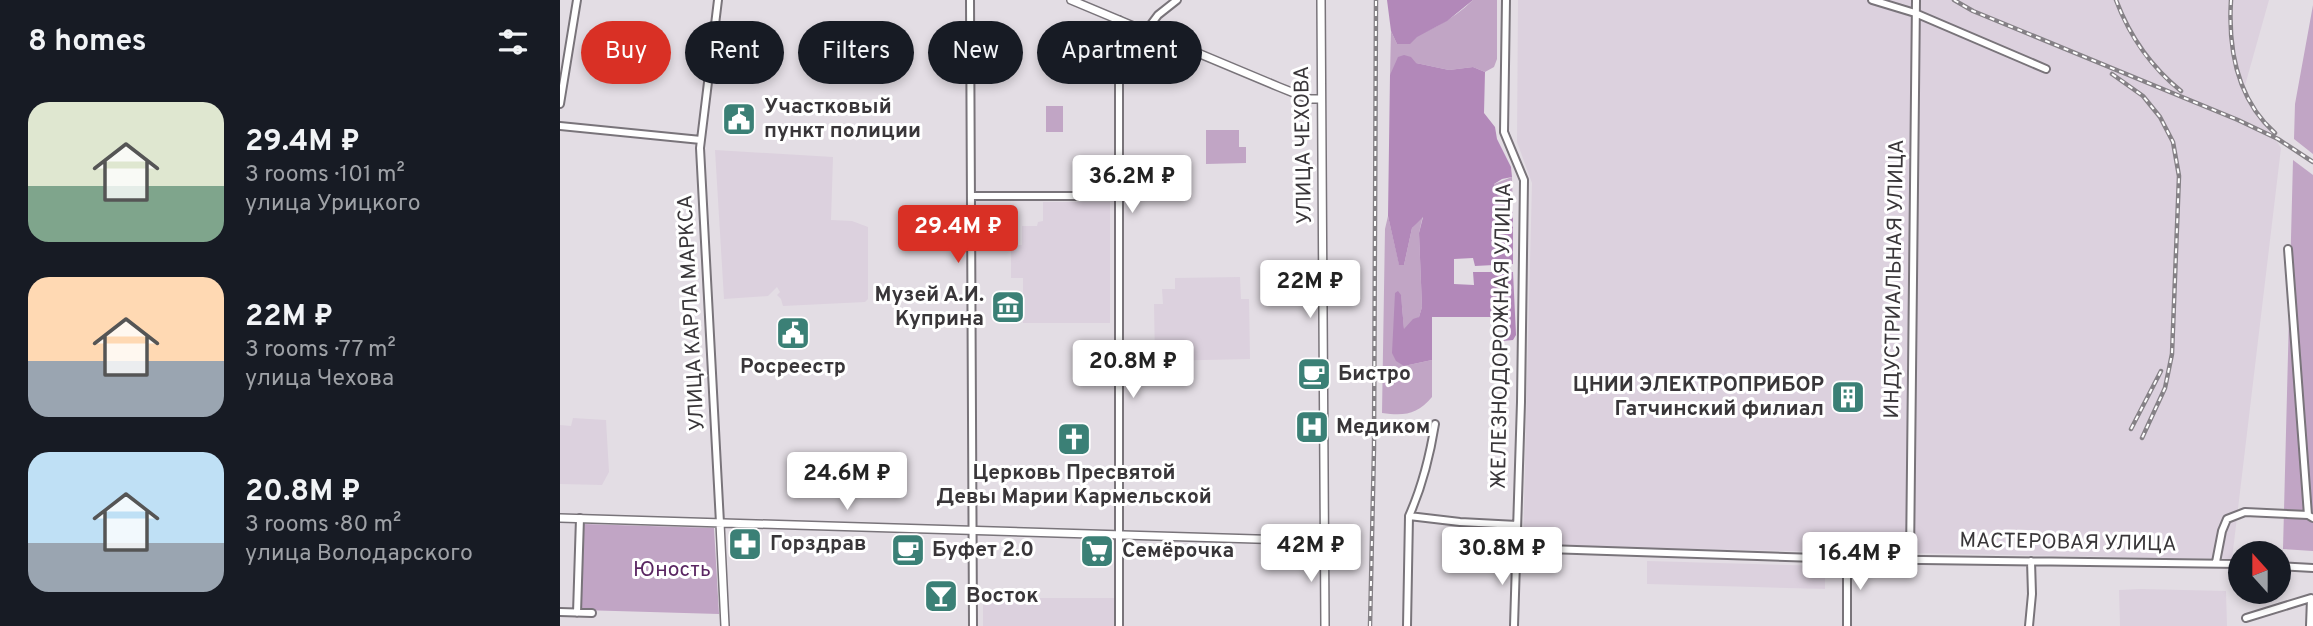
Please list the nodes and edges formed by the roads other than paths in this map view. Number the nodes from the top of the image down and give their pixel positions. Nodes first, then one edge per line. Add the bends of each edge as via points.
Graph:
1 (577, 0) edge
2 (718, 0) edge
3 (970, 0) edge
4 (1071, 0) edge
5 (1177, 0) edge
6 (1321, 0) edge
7 (1506, 0) edge
8 (1872, 0) edge
9 (1916, 0) edge
10 (1915, 13) junction
11 (1119, 20) joint
12 (1154, 21) edge
13 (1202, 55) edge
14 (2046, 69) dead end
15 (1321, 99) junction
16 (560, 104) edge
17 (560, 126) edge
18 (701, 140) junction
19 (971, 196) junction
20 (1118, 196) junction
21 (2288, 249) dead end
22 (1435, 424) dead end
23 (1409, 516) junction
24 (2311, 517) edge
25 (560, 518) edge
26 (580, 518) junction
27 (720, 523) junction
28 (1517, 525) junction
29 (973, 530) junction
30 (1120, 535) junction
31 (1325, 541) junction
32 (1517, 548) junction
33 (1847, 559) junction
34 (1910, 559) junction
35 (2031, 561) junction
36 (2216, 562) junction
37 (2228, 563) edge
38 (2291, 567) edge
39 (2313, 568) edge
40 (2313, 588) edge
41 (2311, 598) junction
42 (560, 612) edge
43 (577, 612) junction
44 (592, 613) dead end
45 (2246, 618) dead end
46 (725, 626) edge
47 (973, 626) edge
48 (1119, 626) edge
49 (1325, 626) edge
50 (1407, 626) edge
51 (1514, 626) edge
52 (1847, 626) edge
53 (2029, 626) edge
54 (2310, 626) edge

1 - 16 street
2 - 18 street, УЛИЦА КАРЛА МАРКСА
3 - 19 street
4 - 11 street
5 - 12 street
6 - 15 street, УЛИЦА ЧЕХОВА
7 - 28 street, ЖЕЛЕЗНОДОРОЖНАЯ УЛИЦА via 1504,132 1524,180
8 - 10 street
9 - 10 street, ИНДУСТРИАЛЬНАЯ УЛИЦА
10 - 14 street
10 - 34 street, ИНДУСТРИАЛЬНАЯ УЛИЦА
11 - 20 street
13 - 15 street via 1309,99
15 - 31 street, УЛИЦА ЧЕХОВА
17 - 18 street
18 - 27 street, УЛИЦА КАРЛА МАРКСА
19 - 20 street
19 - 29 street
20 - 30 street
21 - 24 street
22 - 23 street
23 - 28 street
23 - 50 street
24 - 36 street via 2245,512 2227,519
25 - 26 street
26 - 27 street
26 - 43 street
27 - 29 street
27 - 46 street, УЛИЦА КАРЛА МАРКСА
28 - 32 street, ЖЕЛЕЗНОДОРОЖНАЯ УЛИЦА
29 - 30 street
29 - 47 street
30 - 31 street
30 - 48 street
31 - 49 street, УЛИЦА ЧЕХОВА
32 - 33 street, МАСТЕРОВАЯ УЛИЦА
32 - 51 street, ЖЕЛЕЗНОДОРОЖНАЯ УЛИЦА
33 - 34 street, МАСТЕРОВАЯ УЛИЦА
33 - 52 street
34 - 35 street, МАСТЕРОВАЯ УЛИЦА
35 - 36 street, МАСТЕРОВАЯ УЛИЦА
35 - 53 street
36 - 37 street, МАСТЕРОВАЯ УЛИЦА
38 - 39 street
40 - 41 street
41 - 45 street
41 - 54 street
42 - 43 street
43 - 44 street

